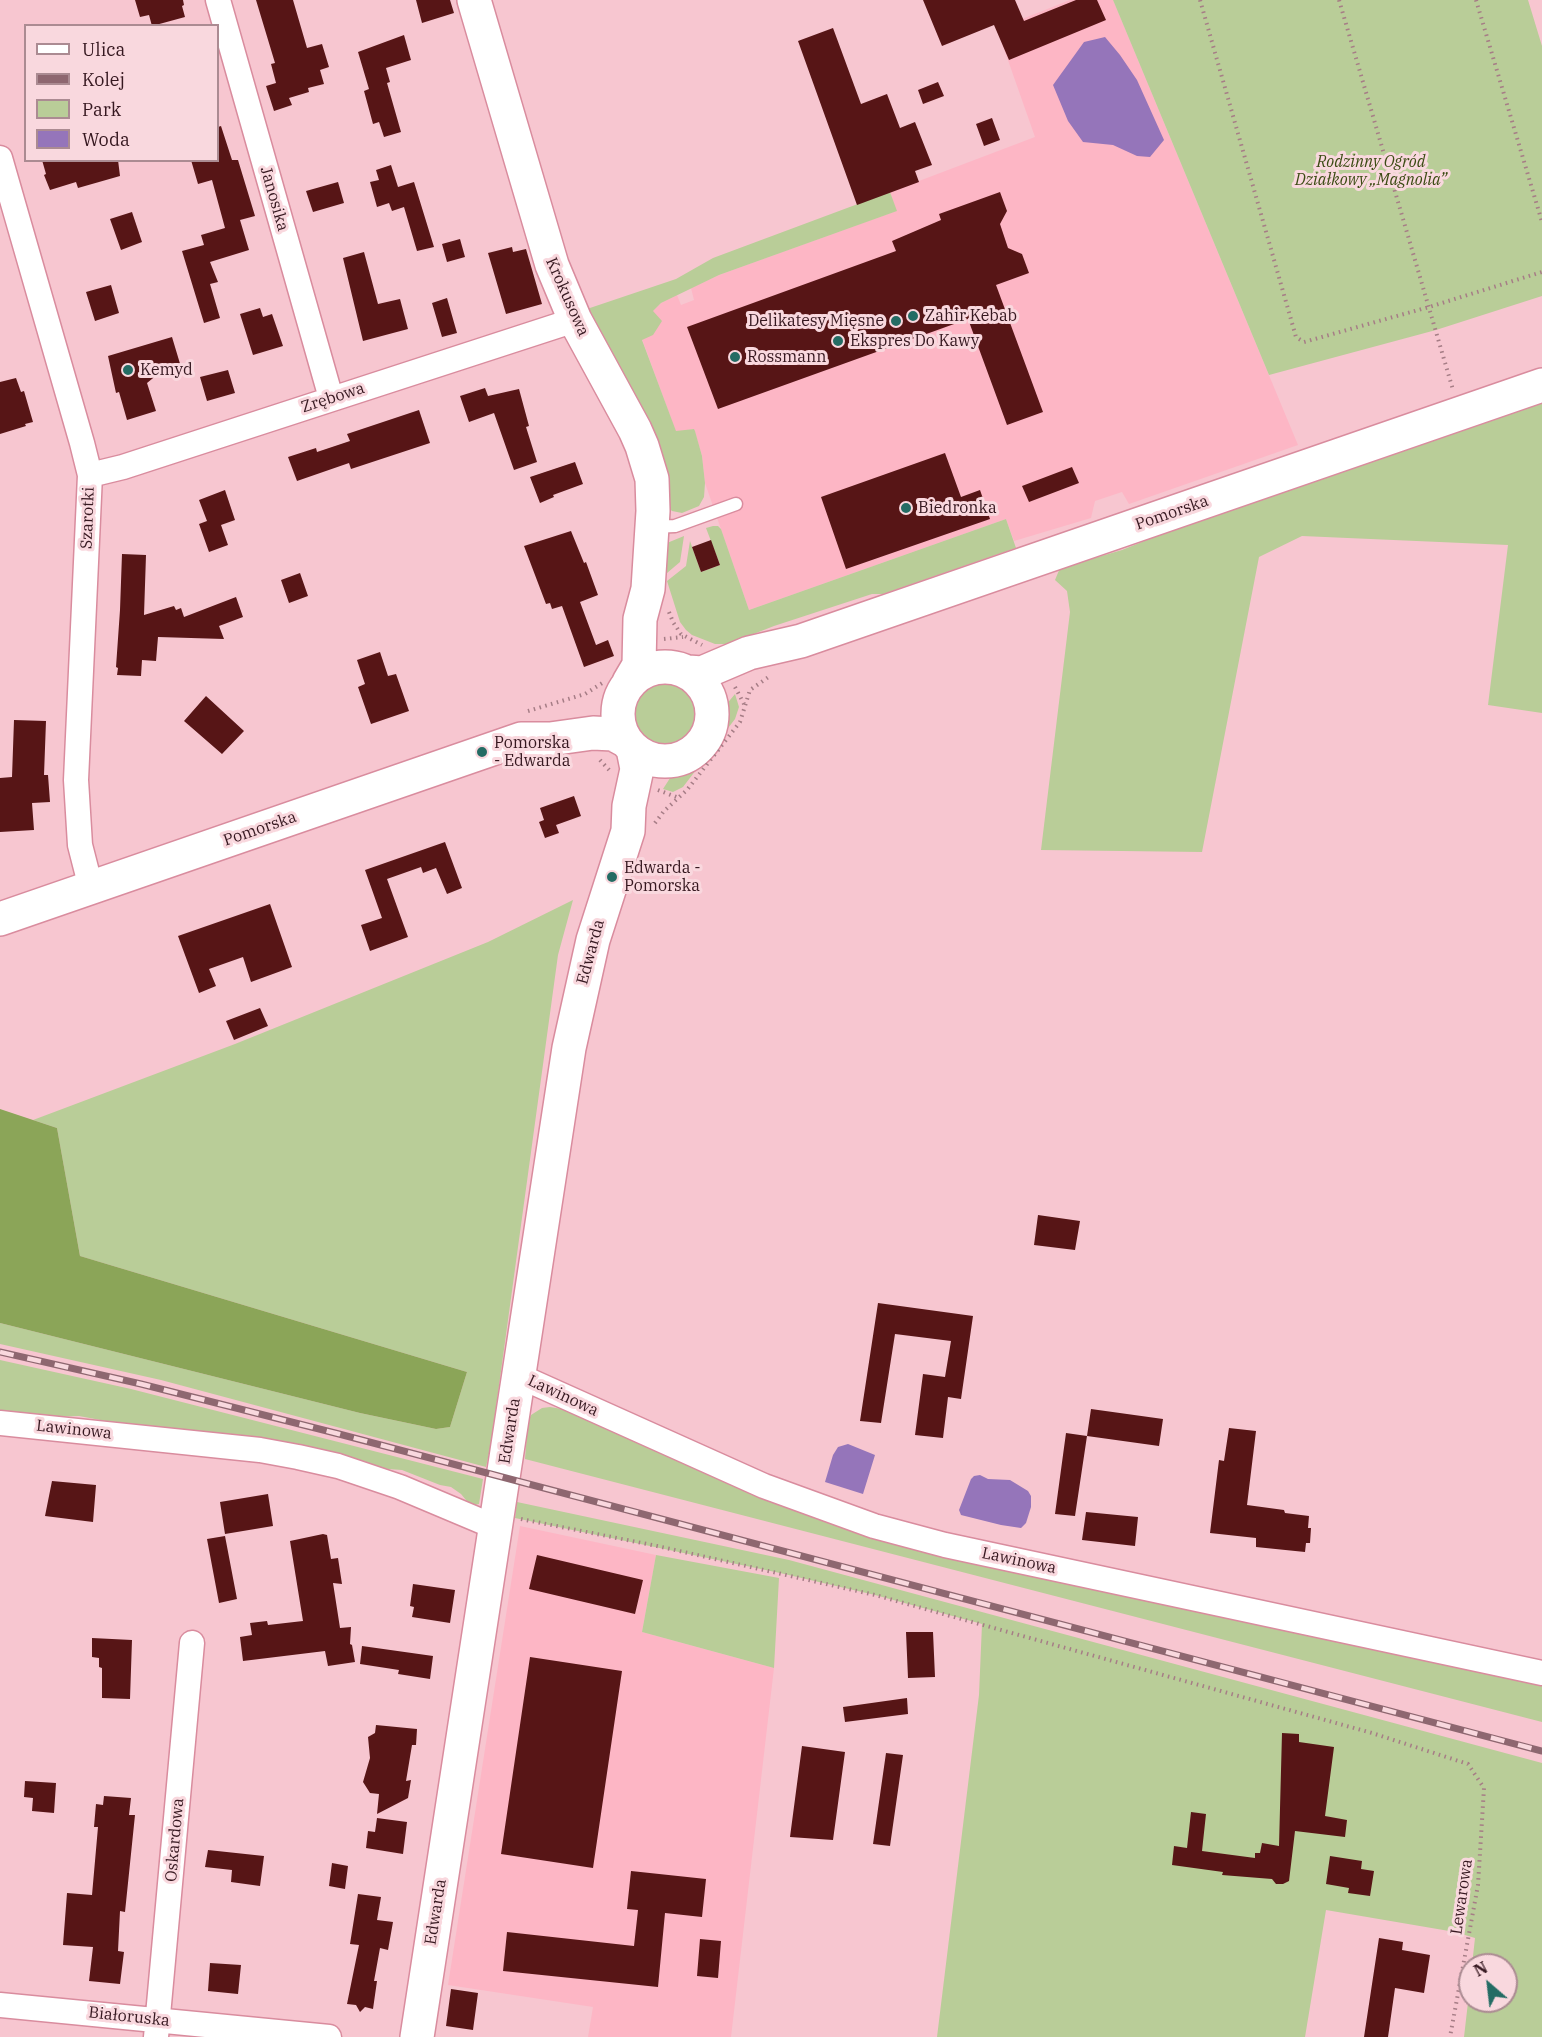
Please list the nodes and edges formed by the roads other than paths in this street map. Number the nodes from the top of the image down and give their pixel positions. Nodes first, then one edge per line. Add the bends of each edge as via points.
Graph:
1 (218, 0) edge
2 (474, 0) edge
3 (0, 158) edge
4 (575, 320) junction
5 (1542, 386) edge
6 (331, 398) junction
7 (90, 475) junction
8 (736, 504) dead end
9 (651, 527) junction
10 (648, 589) junction
11 (801, 641) junction
12 (678, 660) junction
13 (620, 684) junction
14 (712, 717) junction
15 (522, 726) junction
16 (629, 745) junction
17 (682, 758) junction
18 (641, 827) junction
19 (91, 888) junction
20 (0, 919) edge
21 (519, 1376) junction
22 (0, 1423) edge
23 (496, 1521) junction
24 (192, 1643) dead end
25 (1542, 1672) edge
26 (0, 2005) edge
27 (157, 2028) edge
28 (329, 2037) edge
29 (417, 2037) edge

1 - 6 street, Janosika
2 - 4 street, Krokusowa via 543,238
3 - 7 street, Szarotki
4 - 6 street, Zrębowa
4 - 9 street, Krokusowa via 642,446 652,479
5 - 11 street, Pomorska
6 - 7 street, Zrębowa
7 - 19 street, Szarotki via 76,780 80,845
8 - 9 lane via 675,526
9 - 10 street, Krokusowa
10 - 12 street, Krokusowa via 665,651 670,661
10 - 13 street, Krokusowa via 640,619 639,665
11 - 12 street, Pomorska via 749,653 702,673
11 - 14 street, Pomorska via 723,693
12 - 13 street
12 - 14 street via 708,696
13 - 15 street, Pomorska via 612,702 603,707
13 - 16 street via 617,711 621,732
14 - 17 street via 706,737
15 - 16 street, Pomorska via 550,739 613,734
15 - 19 street, Pomorska
16 - 17 street via 642,755 662,761
16 - 18 street, Edwarda via 637,769 629,806
17 - 18 street, Edwarda via 660,778
18 - 21 street, Edwarda via 594,940 571,1037
19 - 20 street, Pomorska
21 - 23 street, Edwarda
21 - 25 street, Lawinowa via 754,1482 874,1526 945,1545
22 - 23 street, Lawinowa via 298,1457 338,1466
23 - 29 street, Edwarda
24 - 27 street, Oskardowa
26 - 27 street, Białoruska
27 - 28 street, Białoruska

